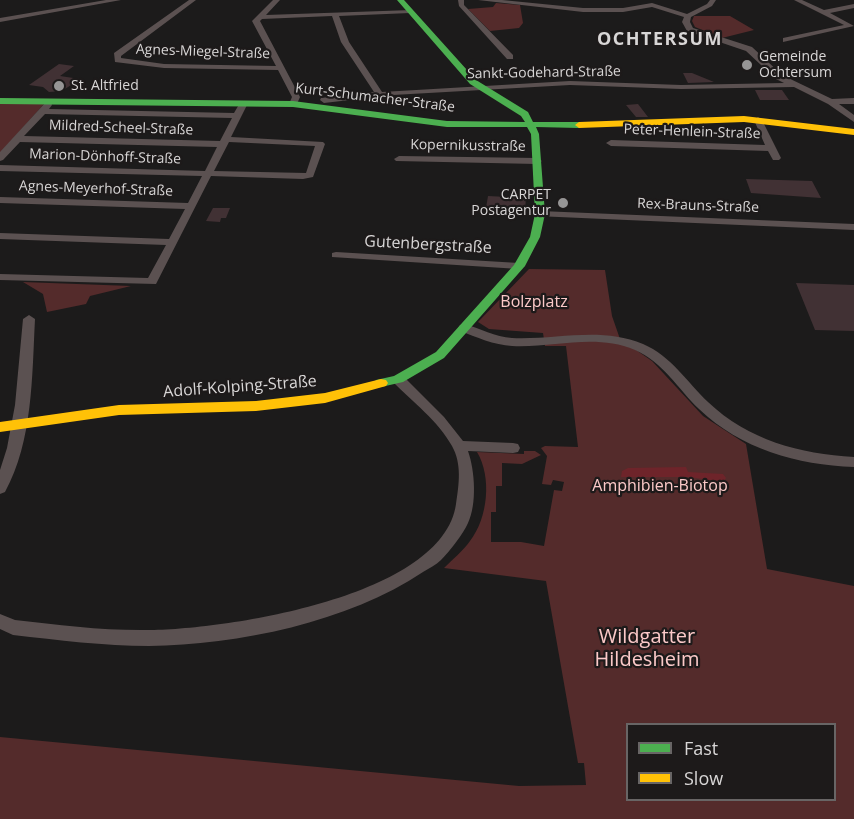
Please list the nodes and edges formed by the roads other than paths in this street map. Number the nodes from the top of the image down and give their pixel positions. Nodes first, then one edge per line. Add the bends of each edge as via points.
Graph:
1 (118, 0) edge
2 (193, 0) edge
3 (277, 0) edge
4 (400, 0) edge
5 (461, 0) edge
6 (481, 0) edge
7 (713, 0) edge
8 (797, 0) edge
9 (854, 6) edge
10 (410, 11) junction
11 (822, 13) junction
12 (335, 15) junction
13 (688, 16) junction
14 (258, 17) junction
15 (0, 20) edge
16 (852, 26) edge
17 (797, 47) dead end
18 (510, 57) dead end
19 (279, 68) junction
20 (793, 85) junction
21 (482, 88) junction
22 (379, 94) junction
23 (0, 101) edge
24 (330, 101) dead end
25 (854, 101) edge
26 (831, 102) junction
27 (244, 103) junction
28 (293, 104) junction
29 (47, 106) junction
30 (238, 116) junction
31 (854, 119) edge
32 (758, 120) junction
33 (532, 124) junction
34 (854, 132) edge
35 (18, 139) junction
36 (225, 142) junction
37 (611, 143) dead end
38 (771, 148) junction
39 (0, 158) edge
40 (776, 158) dead end
41 (399, 159) dead end
42 (537, 161) junction
43 (0, 168) edge
44 (208, 173) junction
45 (0, 200) edge
46 (192, 206) junction
47 (540, 214) junction
48 (854, 227) edge
49 (0, 236) edge
50 (173, 242) junction
51 (336, 255) dead end
52 (519, 266) junction
53 (0, 277) edge
54 (30, 319) dead end
55 (464, 328) junction
56 (398, 379) junction
57 (20, 424) junction
58 (0, 427) edge
59 (459, 446) junction
60 (513, 447) dead end
61 (854, 462) edge
62 (0, 488) edge
63 (0, 621) edge

1 - 15 street
2 - 19 street, Agnes-Miegel-Straße via 122,51 118,60 156,66
3 - 14 street
4 - 10 street
5 - 18 street via 461,5
6 - 13 street via 583,10 652,5
7 - 13 street
8 - 11 street
9 - 11 street
10 - 12 street
10 - 21 street
11 - 16 street
12 - 14 street
12 - 22 street via 345,42
13 - 20 street via 690,29 749,49
14 - 19 street via 256,21
16 - 17 street via 786,40
19 - 28 street via 296,97
20 - 21 street, Sankt-Godehard-Straße via 570,83
20 - 26 street
21 - 22 street, Sankt-Godehard-Straße
21 - 33 street via 513,105
22 - 24 street, Sankt-Godehard-Straße
23 - 29 street, Kurt-Schumacher-Straße
25 - 26 street
26 - 31 street
27 - 28 street, Kurt-Schumacher-Straße
27 - 29 street, Kurt-Schumacher-Straße
27 - 30 street
28 - 33 street, Kurt-Schumacher-Straße via 429,124
29 - 30 street
29 - 35 street
30 - 36 street
32 - 33 street, Kurt-Schumacher-Straße
32 - 34 street, Kurt-Schumacher-Straße
32 - 38 street, Peter-Henlein-Straße
33 - 42 street, Adolf-Kolping-Straße
35 - 36 street, Mildred-Scheel-Straße
35 - 39 street
36 - 44 street
36 - 44 street, Mildred-Scheel-Straße via 320,144 309,175
37 - 38 street, Peter-Henlein-Straße
38 - 40 street, Peter-Henlein-Straße
41 - 42 street, Kopernikusstraße
42 - 47 street, Adolf-Kolping-Straße
43 - 44 street, Marion-Dönhoff-Straße
44 - 46 street
45 - 46 street, Agnes-Meyerhof-Straße
46 - 50 street
47 - 48 street, Rex-Brauns-Straße
47 - 52 street, Adolf-Kolping-Straße via 535,237
49 - 50 street
50 - 53 street via 152,282
51 - 52 street, Gutenbergstraße
52 - 55 street, Adolf-Kolping-Straße
54 - 57 street
55 - 56 street, Adolf-Kolping-Straße via 441,355
55 - 61 street via 510,342 580,336 640,348 664,362 705,406 735,430 791,453
56 - 57 street, Adolf-Kolping-Straße via 297,402 119,410
56 - 59 street
57 - 58 street, Adolf-Kolping-Straße
57 - 62 street via 14,454
59 - 60 street
59 - 63 street via 469,494 460,528 432,560 383,589 307,615 230,631 161,637 13,627

